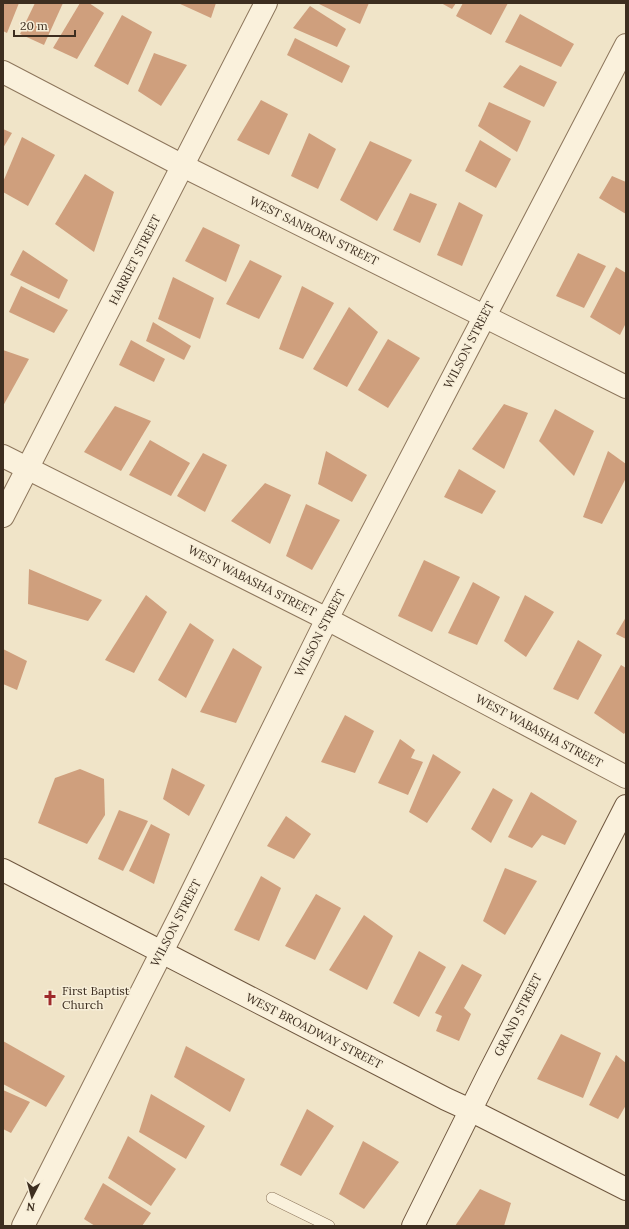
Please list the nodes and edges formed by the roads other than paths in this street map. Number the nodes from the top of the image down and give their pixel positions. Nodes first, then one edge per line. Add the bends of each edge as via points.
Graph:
1 (266, 3) edge
2 (626, 45) edge
3 (3, 72) edge
4 (183, 166) junction
5 (484, 316) junction
6 (626, 387) edge
7 (3, 456) edge
8 (29, 468) junction
9 (3, 516) edge
10 (327, 619) junction
11 (626, 777) edge
12 (626, 806) edge
13 (3, 870) edge
14 (162, 952) junction
15 (470, 1110) junction
16 (626, 1189) edge
17 (272, 1198) dead end
18 (23, 1226) edge
19 (329, 1226) edge
20 (413, 1226) edge

1 - 4 street, HARRIET STREET
2 - 5 street, WILSON STREET
3 - 4 street, WEST SANBORN STREET
4 - 5 street, WEST SANBORN STREET
4 - 8 street, HARRIET STREET
5 - 6 street, WEST SANBORN STREET
5 - 10 street, WILSON STREET
7 - 8 street, WEST WABASHA STREET
8 - 9 street, HARRIET STREET
8 - 10 street, WEST WABASHA STREET
10 - 11 street, WEST WABASHA STREET
10 - 14 street, WILSON STREET
12 - 15 street, GRAND STREET
13 - 14 street, WEST BROADWAY STREET
14 - 15 street, WEST BROADWAY STREET
14 - 18 street, WILSON STREET
15 - 16 street, WEST BROADWAY STREET
15 - 20 street, GRAND STREET
17 - 19 lane

